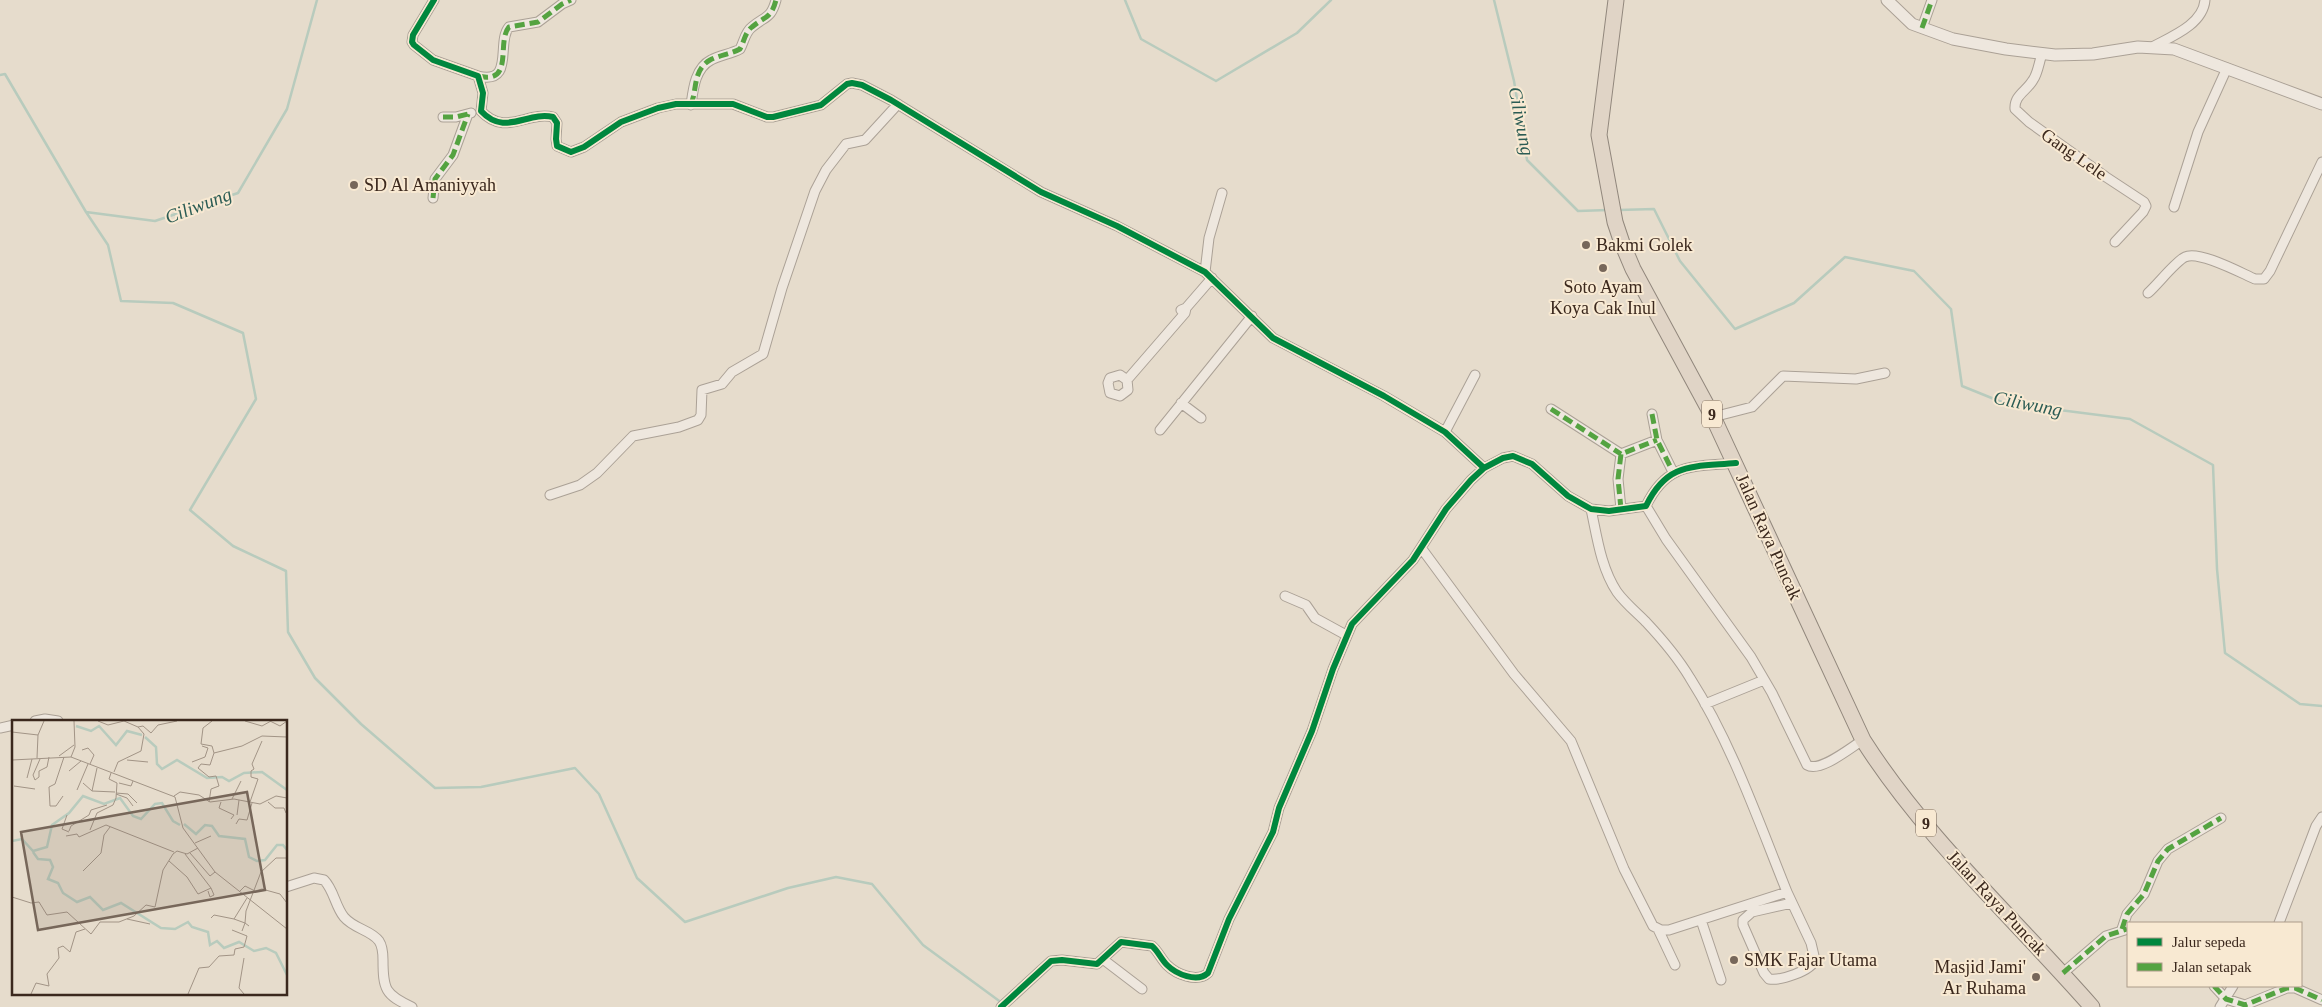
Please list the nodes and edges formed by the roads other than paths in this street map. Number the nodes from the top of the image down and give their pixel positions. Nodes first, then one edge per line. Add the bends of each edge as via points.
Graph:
1 (434, 0) edge
2 (571, 0) edge
3 (776, 0) edge
4 (1616, 0) edge
5 (1887, 0) edge
6 (1932, 0) edge
7 (2205, 0) edge
8 (1922, 28) junction
9 (2154, 46) junction
10 (2042, 54) junction
11 (2227, 68) junction
12 (478, 76) junction
13 (898, 104) junction
14 (2322, 104) edge
15 (691, 105) junction
16 (481, 111) junction
17 (468, 114) junction
18 (443, 118) dead end
19 (2322, 162) edge
20 (1222, 193) dead end
21 (433, 198) dead end
22 (2174, 207) dead end
23 (2115, 242) dead end
24 (1208, 275) junction
25 (2148, 293) dead end
26 (1252, 316) junction
27 (1885, 373) dead end
28 (1475, 375) dead end
29 (1126, 379) dead end
30 (1182, 403) junction
31 (1551, 409) dead end
32 (1652, 414) dead end
33 (1713, 417) junction
34 (1201, 418) dead end
35 (1160, 430) dead end
36 (1444, 432) junction
37 (1657, 440) junction
38 (1621, 454) junction
39 (1736, 463) junction
40 (1484, 468) junction
41 (1673, 472) junction
42 (550, 495) dead end
43 (1646, 506) junction
44 (1591, 509) junction
45 (1621, 509) junction
46 (1422, 549) junction
47 (1285, 596) dead end
48 (1346, 635) junction
49 (1764, 680) junction
50 (1705, 704) junction
51 (1863, 740) junction
52 (2322, 817) edge
53 (2221, 818) dead end
54 (288, 886) edge
55 (1787, 892) junction
56 (1792, 903) junction
57 (1701, 920) junction
58 (2279, 922) edge
59 (1658, 929) junction
60 (2125, 929) edge
61 (1104, 960) junction
62 (1675, 965) dead end
63 (2063, 973) junction
64 (1721, 980) dead end
65 (2215, 987) edge
66 (2232, 987) edge
67 (1142, 988) dead end
68 (2226, 999) junction
69 (2322, 1000) edge
70 (412, 1007) edge
71 (1001, 1007) edge
72 (2092, 1007) edge
73 (2220, 1007) edge

1 - 12 street via 412,42 433,60
2 - 12 street via 538,22 509,26 505,34 502,65 493,76
3 - 15 street via 768,16 746,34 740,49 704,65 696,80
4 - 33 highway, Jalan Raya Puncak / 9 via 1599,135 1615,222 1633,269
5 - 8 street via 1912,24
6 - 8 street
7 - 9 street via 2203,10 2194,22
8 - 10 street via 1969,43
9 - 10 street via 2084,54
9 - 11 street via 2179,50
10 - 23 street, Gang Lele via 2034,78 2018,96 2015,109 2144,202 2143,212
11 - 14 street
11 - 22 street via 2198,132
12 - 16 street via 482,93
13 - 15 street via 852,83 821,105 768,117 733,104
13 - 24 street via 1041,192 1117,226
13 - 42 street via 865,140 846,144 820,180 763,354 732,372 722,384 702,390 698,420 633,436 597,473 580,485
15 - 16 street via 676,104 639,114 571,152 557,146 557,124 553,117 538,116 508,124 491,120
16 - 17 street
17 - 18 street
17 - 21 street via 453,154 435,179
19 - 25 street via 2264,279 2256,279 2203,256 2193,255 2185,257
20 - 24 street via 1208,238
24 - 26 street
24 - 29 street via 1186,308
26 - 30 street
26 - 36 street via 1273,338 1384,396
27 - 33 street via 1856,379 1783,376 1752,407
28 - 36 street
30 - 34 street
30 - 35 street
31 - 38 street
32 - 37 street
33 - 39 highway, Jalan Raya Puncak / 9
36 - 40 street
37 - 38 street
37 - 41 street
38 - 45 street via 1618,479
39 - 41 street
39 - 51 highway, Jalan Raya Puncak / 9
40 - 44 street via 1503,458 1518,457 1532,464 1568,496
40 - 46 street via 1446,509
41 - 43 street via 1655,490
43 - 45 street
43 - 49 street via 1699,586 1734,631
44 - 45 street
44 - 50 street via 1604,566 1613,586 1676,658
46 - 48 street via 1364,610
46 - 59 street via 1520,681 1567,734 1624,869 1650,920
47 - 48 street via 1306,605 1315,618
48 - 61 street via 1316,722 1272,832 1229,920 1208,973 1200,977 1184,975 1168,965 1152,946 1136,943 1119,943
49 - 50 street
49 - 51 street via 1809,766 1824,765
50 - 55 street via 1732,758
51 - 63 highway, Jalan Raya Puncak / 9 via 1891,782 1949,851
52 - 58 street
53 - 60 street via 2168,849 2158,861 2144,894 2127,914
54 - 70 street via 314,878 324,880 344,917 380,943 383,981 387,991
55 - 56 street
55 - 57 street
56 - 56 street via 1812,943 1815,962 1810,968 1769,979 1743,920 1752,912
57 - 59 street via 1669,930
57 - 64 street
59 - 62 street
60 - 63 street via 2101,939
61 - 67 street
61 - 71 street via 1092,964 1051,961
63 - 72 highway, Jalan Raya Puncak / 9
65 - 68 street
66 - 68 street
68 - 69 street via 2249,1004 2287,988 2296,988
68 - 73 street

